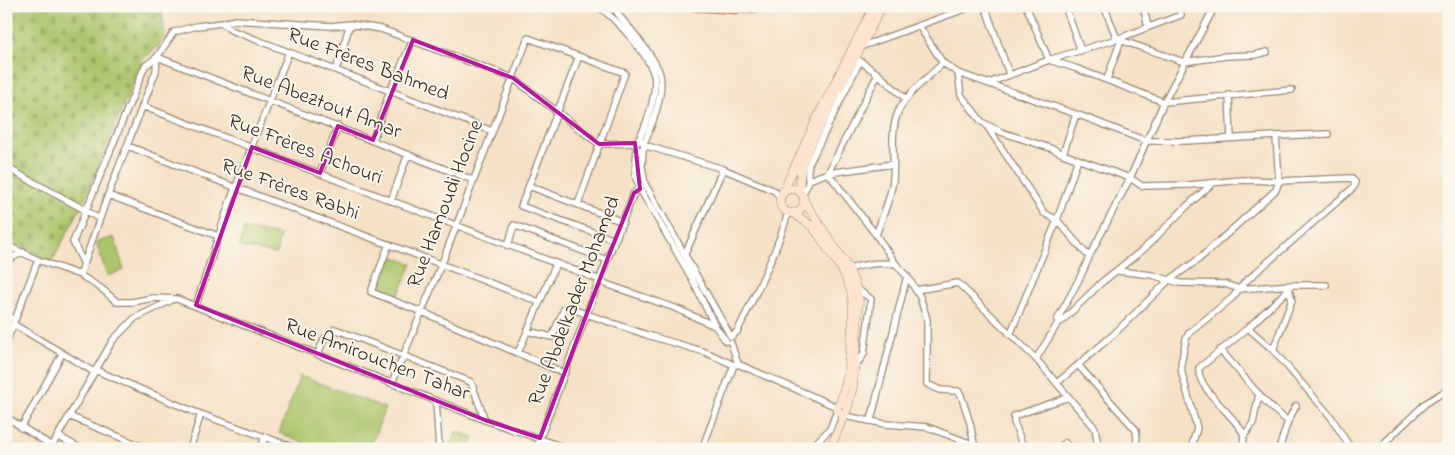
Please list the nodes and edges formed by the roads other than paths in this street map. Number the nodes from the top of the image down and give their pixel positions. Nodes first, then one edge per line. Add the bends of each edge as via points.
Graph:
1 (11, 6) edge
2 (598, 6) edge
3 (614, 6) edge
4 (694, 6) edge
5 (767, 6) edge
6 (874, 6) edge
7 (882, 6) edge
8 (973, 6) edge
9 (984, 6) edge
10 (1026, 6) edge
11 (1065, 6) edge
12 (1104, 6) edge
13 (1143, 6) edge
14 (1178, 6) edge
15 (1215, 6) edge
16 (6, 8) edge
17 (222, 23) junction
18 (350, 24) junction
19 (920, 26) junction
20 (1148, 27) junction
21 (413, 40) junction
22 (1119, 40) junction
23 (860, 47) junction
24 (1081, 51) junction
25 (289, 52) junction
26 (1267, 52) dead end
27 (157, 56) junction
28 (579, 56) junction
29 (858, 59) junction
30 (1049, 60) junction
31 (1184, 62) junction
32 (943, 63) junction
33 (336, 70) junction
34 (958, 73) junction
35 (878, 74) junction
36 (1009, 74) junction
37 (513, 78) junction
38 (1107, 79) junction
39 (989, 83) junction
40 (137, 86) junction
41 (150, 87) junction
42 (390, 90) junction
43 (1292, 90) dead end
44 (1229, 94) junction
45 (906, 99) junction
46 (270, 100) junction
47 (1164, 102) junction
48 (142, 106) junction
49 (558, 112) junction
50 (1076, 114) junction
51 (338, 126) junction
52 (987, 126) junction
53 (492, 132) junction
54 (1328, 134) dead end
55 (1276, 136) junction
56 (1232, 138) junction
57 (373, 140) junction
58 (1146, 141) junction
59 (599, 144) junction
60 (640, 145) junction
61 (128, 146) junction
62 (252, 147) junction
63 (408, 154) junction
64 (1063, 154) junction
65 (1078, 159) junction
66 (893, 164) junction
67 (723, 169) junction
68 (11, 170) dead end
69 (828, 173) junction
70 (320, 174) junction
71 (1130, 178) junction
72 (473, 180) junction
73 (809, 180) junction
74 (1279, 181) junction
75 (1213, 183) junction
76 (529, 186) junction
77 (642, 186) junction
78 (236, 188) junction
79 (108, 195) junction
80 (802, 196) junction
81 (780, 197) junction
82 (391, 201) junction
83 (578, 204) junction
84 (87, 211) junction
85 (791, 213) junction
86 (99, 219) junction
87 (1057, 220) junction
88 (623, 222) junction
89 (456, 226) junction
90 (876, 235) junction
91 (218, 236) junction
92 (615, 240) junction
93 (389, 244) junction
94 (6, 245) edge
95 (508, 246) junction
96 (23, 252) junction
97 (685, 254) junction
98 (1089, 257) junction
99 (38, 260) junction
100 (607, 260) junction
101 (6, 261) edge
102 (83, 262) junction
103 (441, 263) junction
104 (556, 264) junction
105 (896, 264) junction
106 (849, 269) junction
107 (1118, 271) junction
108 (80, 274) junction
109 (907, 276) junction
110 (600, 280) junction
111 (1168, 281) junction
112 (1283, 285) junction
113 (1326, 285) dead end
114 (1239, 289) junction
115 (1289, 289) junction
116 (916, 290) junction
117 (174, 299) junction
118 (539, 302) junction
119 (196, 305) junction
120 (422, 312) junction
121 (586, 314) junction
122 (6, 316) edge
123 (14, 321) junction
124 (1058, 322) junction
125 (715, 326) junction
126 (1248, 328) junction
127 (527, 331) junction
128 (1010, 335) junction
129 (729, 340) junction
130 (6, 342) edge
131 (1220, 350) junction
132 (1273, 350) junction
133 (518, 353) junction
134 (62, 354) junction
135 (318, 354) junction
136 (403, 355) junction
137 (1036, 359) junction
138 (736, 365) junction
139 (1078, 365) junction
140 (95, 371) junction
141 (564, 373) junction
142 (392, 383) junction
143 (1057, 383) junction
144 (1449, 389) edge
145 (1259, 394) junction
146 (1069, 397) junction
147 (436, 400) junction
148 (1296, 406) dead end
149 (842, 410) junction
150 (201, 414) junction
151 (69, 416) junction
152 (6, 417) edge
153 (485, 420) junction
154 (871, 420) junction
155 (1288, 421) junction
156 (21, 428) junction
157 (58, 436) junction
158 (1244, 436) junction
159 (265, 437) junction
160 (540, 438) junction
161 (973, 446) edge
162 (81, 449) edge
163 (148, 449) edge
164 (190, 449) edge
165 (260, 449) edge
166 (298, 449) edge
167 (439, 449) edge
168 (536, 449) edge
169 (569, 449) edge
170 (702, 449) edge
171 (810, 449) edge
172 (830, 449) edge
173 (986, 449) edge
174 (1018, 449) edge
175 (1059, 449) edge
176 (1071, 449) edge
177 (1097, 449) edge
178 (1134, 449) edge
179 (1190, 449) edge
180 (1242, 449) edge
181 (1279, 449) edge
182 (1351, 449) edge
183 (1378, 449) edge

1 - 16 main road
2 - 60 street via 623,27 653,73 655,88
3 - 60 street via 616,13 647,50 661,77 657,104
4 - 5 main road via 736,9
6 - 81 main road
7 - 23 main road
8 - 19 street
9 - 36 street
10 - 30 street
11 - 24 street
12 - 22 street
13 - 20 street
14 - 20 street via 1181,15
15 - 31 street
17 - 18 street via 234,20 331,26
17 - 25 street, Rue Frères Bahmed via 231,30
17 - 27 street via 174,32
18 - 21 street via 381,28
18 - 33 street
19 - 23 street
19 - 32 street
20 - 22 street
21 - 37 street
21 - 42 street
22 - 24 street
22 - 31 street
22 - 38 street
23 - 29 main road
24 - 30 street
25 - 33 street, Rue Frères Bahmed
25 - 46 street
26 - 31 street
27 - 40 street via 145,66
27 - 41 street
27 - 46 street, Rue Abeztout Amar
28 - 37 street, Rue Hamoudi Hocine via 530,37
28 - 49 street
28 - 59 street via 625,73
29 - 35 street
29 - 73 street via 809,164
29 - 80 main road via 811,144 801,169
30 - 36 street
30 - 38 street
31 - 47 street
32 - 34 street
32 - 45 street
33 - 42 street, Rue Frères Bahmed
34 - 39 street
34 - 52 street via 962,95
35 - 45 street
35 - 69 street
36 - 39 street
37 - 49 street
37 - 53 street, Rue Hamoudi Hocine
38 - 47 street
39 - 50 street
40 - 41 street
40 - 84 street
41 - 48 street
42 - 53 street, Rue Frères Bahmed
42 - 57 street
43 - 44 street
44 - 47 street
44 - 56 street
45 - 66 street via 896,118
46 - 51 street, Rue Abeztout Amar
46 - 62 street
47 - 58 street
48 - 61 street
48 - 62 street, Rue Frères Achouri
49 - 59 street
49 - 76 street
50 - 58 street
50 - 64 street
51 - 57 street, Rue Abeztout Amar
51 - 70 street
52 - 64 street
52 - 87 street via 1044,213
53 - 72 street, Rue Hamoudi Hocine
54 - 55 street
55 - 56 street
55 - 74 street
56 - 58 street
57 - 63 street, Rue Abeztout Amar
58 - 71 street
59 - 60 street
59 - 83 street
60 - 67 street
60 - 77 street, Rue Abdelkader Mohamed via 635,168
61 - 78 street, Rue Frères Rabhi
61 - 79 street
62 - 70 street, Rue Frères Achouri
62 - 78 street
63 - 72 street, Rue Abeztout Amar
63 - 82 street
64 - 65 street
65 - 71 street
65 - 87 street
66 - 69 street
66 - 90 street via 892,189
67 - 81 street via 775,191
67 - 97 street
68 - 84 street
69 - 73 street
69 - 90 street
70 - 82 street, Rue Frères Achouri
71 - 75 street via 1142,186
71 - 98 street
72 - 89 street, Rue Hamoudi Hocine
73 - 80 street
74 - 75 street
74 - 111 street via 1270,196 1199,260
74 - 114 street via 1351,178 1355,182 1354,187
75 - 107 street
76 - 83 street
76 - 92 street via 521,206
77 - 88 street, Rue Abdelkader Mohamed via 634,193
77 - 97 street
77 - 125 street
78 - 91 street
78 - 93 street, Rue Frères Rabhi
79 - 86 street
79 - 91 street
80 - 81 main road via 789,189
80 - 85 main road via 801,209
80 - 106 main road
81 - 85 main road via 782,208
82 - 89 street, Rue Frères Achouri
83 - 88 street
84 - 86 street
84 - 102 street via 73,242
85 - 129 street via 764,277 737,332
85 - 149 main road via 813,227 844,273 852,294 853,319
86 - 102 street
87 - 98 street
87 - 128 street
88 - 92 street, Rue Abdelkader Mohamed
89 - 95 street, Rue Frères Achouri
89 - 103 street, Rue Hamoudi Hocine
90 - 105 street
91 - 119 street
92 - 100 street, Rue Abdelkader Mohamed
93 - 103 street, Rue Frères Rabhi
93 - 120 street via 371,292
94 - 96 street, Rue Amirouchen Tahar
95 - 100 street via 514,225
95 - 104 street, Rue Frères Achouri
96 - 99 street, Rue Amirouchen Tahar
96 - 101 street
97 - 129 street
98 - 124 street
99 - 108 street, Rue Amirouchen Tahar
99 - 123 street
100 - 110 street, Rue Abdelkader Mohamed
102 - 108 street
103 - 118 street, Rue Frères Rabhi
103 - 120 street, Rue Hamoudi Hocine
104 - 110 street, Rue Frères Achouri
104 - 118 street
105 - 106 street via 882,262
105 - 109 street
106 - 149 main road via 859,301 853,387
107 - 111 street
107 - 124 street
108 - 117 street, Rue Amirouchen Tahar via 117,302
109 - 116 street
109 - 154 street
110 - 121 street, Rue Abdelkader Mohamed
110 - 125 street, Rue Frères Achouri
111 - 114 street via 1225,284
111 - 139 street
112 - 113 street
112 - 114 street
112 - 115 street
114 - 179 street via 1186,338 1182,374 1197,428
115 - 126 street
115 - 132 street via 1292,300
116 - 128 street via 958,283
116 - 161 street via 927,319 927,384 961,395 970,422
117 - 119 street, Rue Amirouchen Tahar
117 - 140 street via 135,318 112,340
118 - 127 street
119 - 135 street, Rue Amirouchen Tahar
120 - 133 street
120 - 136 street, Rue Hamoudi Hocine
121 - 127 street via 564,309 552,337
121 - 138 street
121 - 141 street, Rue Abdelkader Mohamed
122 - 123 street
123 - 130 street
123 - 134 street
124 - 137 street
125 - 129 street
126 - 131 street
126 - 132 street
127 - 133 street
128 - 137 street
129 - 138 street
131 - 145 street
131 - 158 street via 1201,365 1199,375
132 - 182 street via 1331,417
133 - 141 street
134 - 140 street
134 - 156 street
135 - 136 street via 324,339 335,329
135 - 142 street, Rue Amirouchen Tahar
136 - 142 street, Rue Hamoudi Hocine
136 - 153 street via 471,382
137 - 143 street
138 - 149 street
138 - 170 street
139 - 143 street
139 - 178 street via 1136,430
140 - 150 street
140 - 151 street
141 - 160 street, Rue Abdelkader Mohamed
142 - 147 street, Rue Amirouchen Tahar
143 - 146 street
144 - 183 street via 1426,403
145 - 155 street
145 - 158 street via 1253,423
146 - 174 street via 1014,416 1022,444
146 - 177 street via 1095,428
147 - 153 street, Rue Amirouchen Tahar
147 - 167 street
148 - 155 street
149 - 154 street
149 - 171 street
149 - 172 main road
150 - 159 street
150 - 164 street
151 - 157 street
151 - 163 street
152 - 156 street
153 - 160 street, Rue Amirouchen Tahar
154 - 161 street via 928,427
155 - 181 street
156 - 157 street via 52,446
157 - 162 street
158 - 180 street
159 - 165 street
159 - 166 street
160 - 168 street, Rue Abdelkader Mohamed
160 - 169 street, Rue Amirouchen Tahar
161 - 173 street
175 - 176 street via 1065,443

